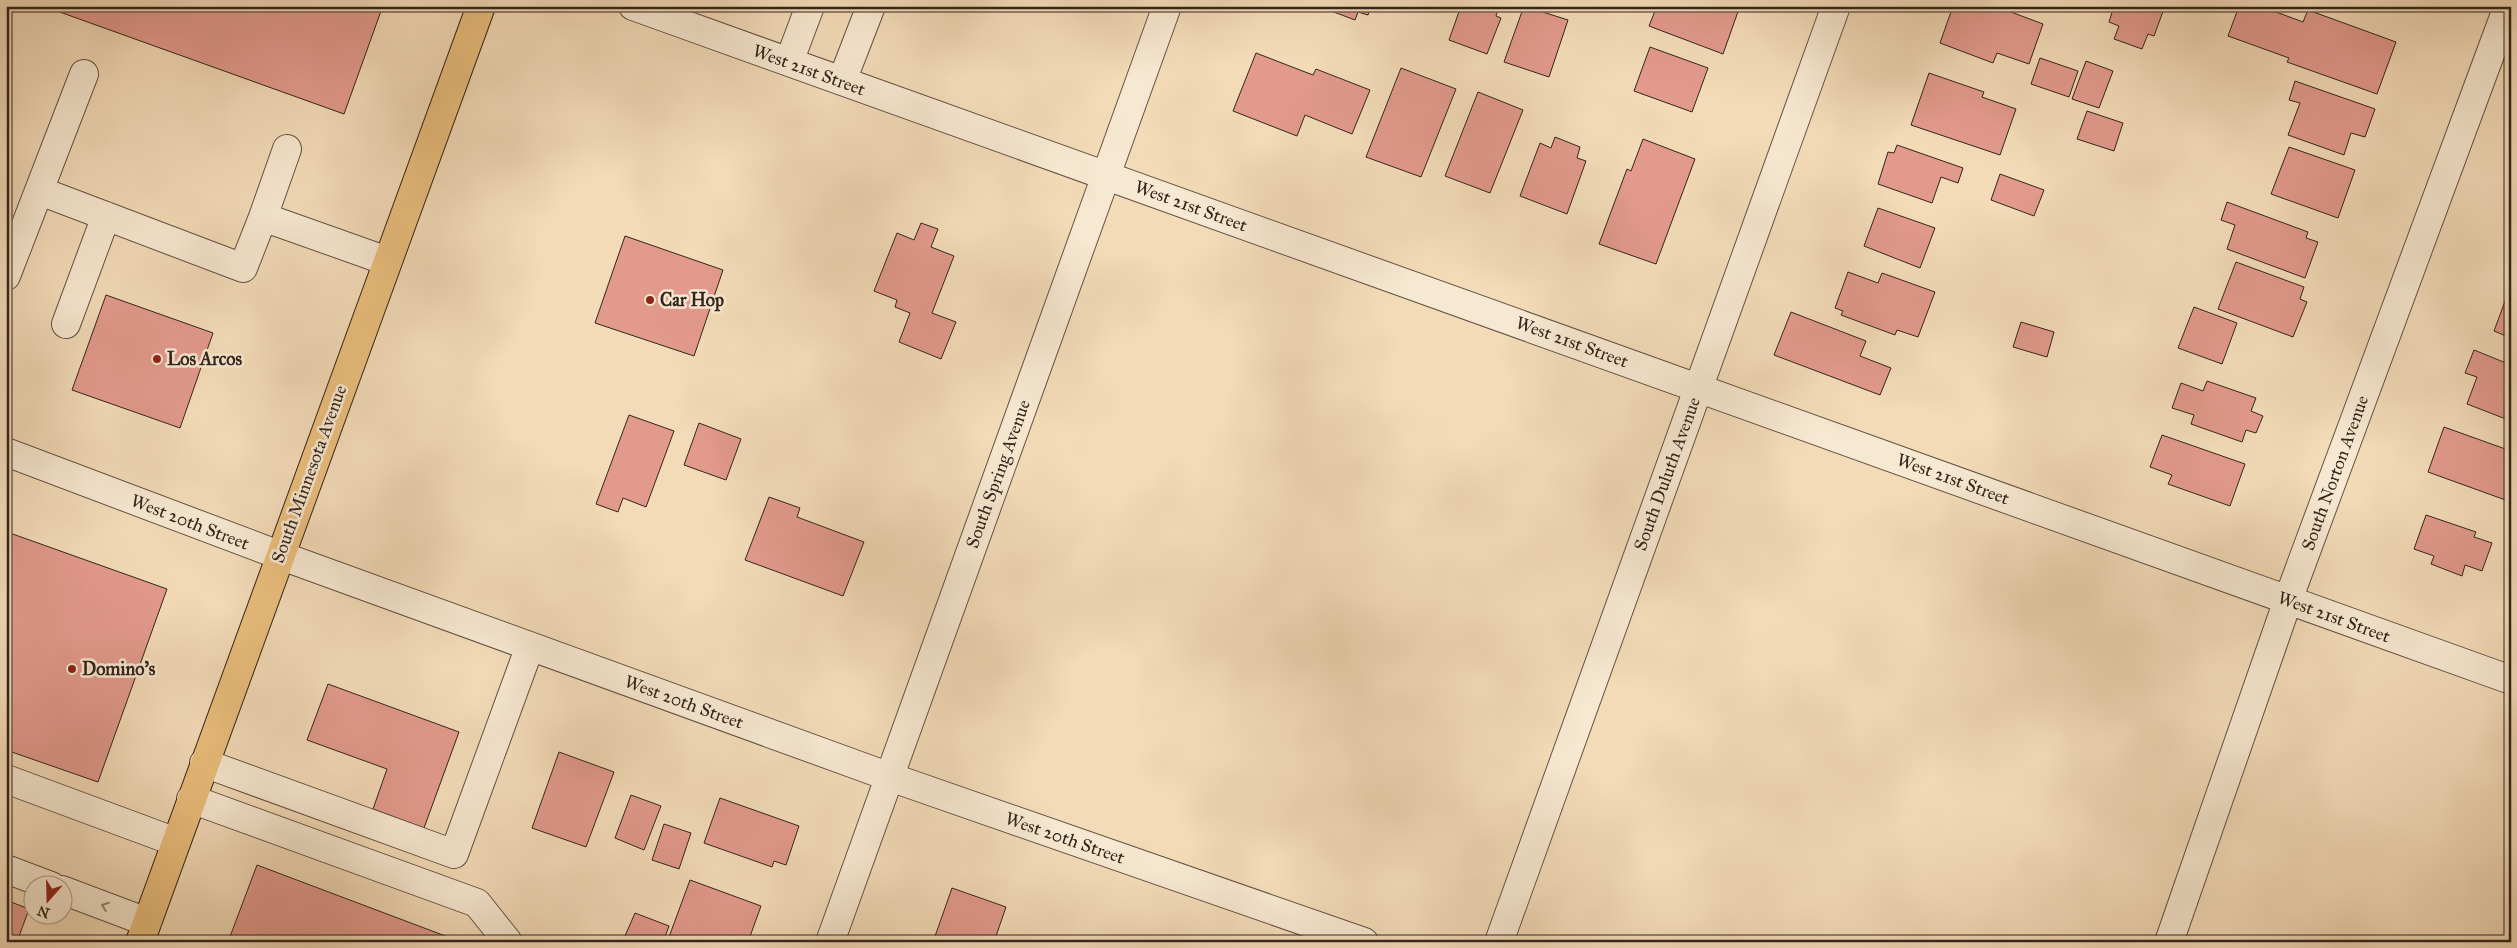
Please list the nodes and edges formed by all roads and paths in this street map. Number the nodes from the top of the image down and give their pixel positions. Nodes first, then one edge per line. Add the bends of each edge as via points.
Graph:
1 (481, 6) edge
2 (633, 6) edge
3 (810, 6) edge
4 (870, 6) edge
5 (1166, 6) edge
6 (1836, 6) edge
7 (2508, 6) edge
8 (788, 62) junction
9 (84, 74) dead end
10 (842, 81) junction
11 (287, 149) dead end
12 (1106, 175) junction
13 (40, 191) junction
14 (106, 216) junction
15 (263, 217) junction
16 (387, 261) junction
17 (6, 276) edge
18 (66, 324) dead end
19 (1698, 387) junction
20 (6, 452) edge
21 (279, 555) junction
22 (2288, 600) junction
23 (530, 646) junction
24 (2511, 680) edge
25 (204, 763) junction
26 (890, 777) junction
27 (6, 779) edge
28 (191, 799) junction
29 (176, 842) junction
30 (6, 869) edge
31 (25, 876) edge
32 (72, 895) edge
33 (143, 932) edge
34 (508, 942) edge
35 (830, 942) edge
36 (1364, 942) edge
37 (1499, 942) edge
38 (2169, 942) edge

1 - 16 main road, South Minnesota Avenue
2 - 8 street, West 21st Street
3 - 8 street
4 - 10 street
5 - 12 street, South Spring Avenue
6 - 19 street, South Duluth Avenue
7 - 22 street, South Norton Avenue
8 - 10 street, West 21st Street
9 - 13 street
10 - 12 street, West 21st Street
11 - 15 street
12 - 19 street, West 21st Street
12 - 26 street, South Spring Avenue
13 - 14 street
13 - 17 street
14 - 15 street via 243,268
14 - 18 street
15 - 16 street
16 - 21 main road, South Minnesota Avenue
19 - 22 street, West 21st Street
19 - 37 street, South Duluth Avenue
20 - 21 street, West 20th Street
21 - 23 street, West 20th Street
21 - 25 main road, South Minnesota Avenue
22 - 24 street, West 21st Street
22 - 38 street, South Norton Avenue
23 - 25 street via 454,854
23 - 26 street, West 20th Street
25 - 28 main road, South Minnesota Avenue
26 - 35 street, South Spring Avenue
26 - 36 street, West 20th Street
27 - 29 street
28 - 29 main road, South Minnesota Avenue
28 - 34 street via 478,904
29 - 33 main road, South Minnesota Avenue
30 - 31 street
33 -> 32 street

